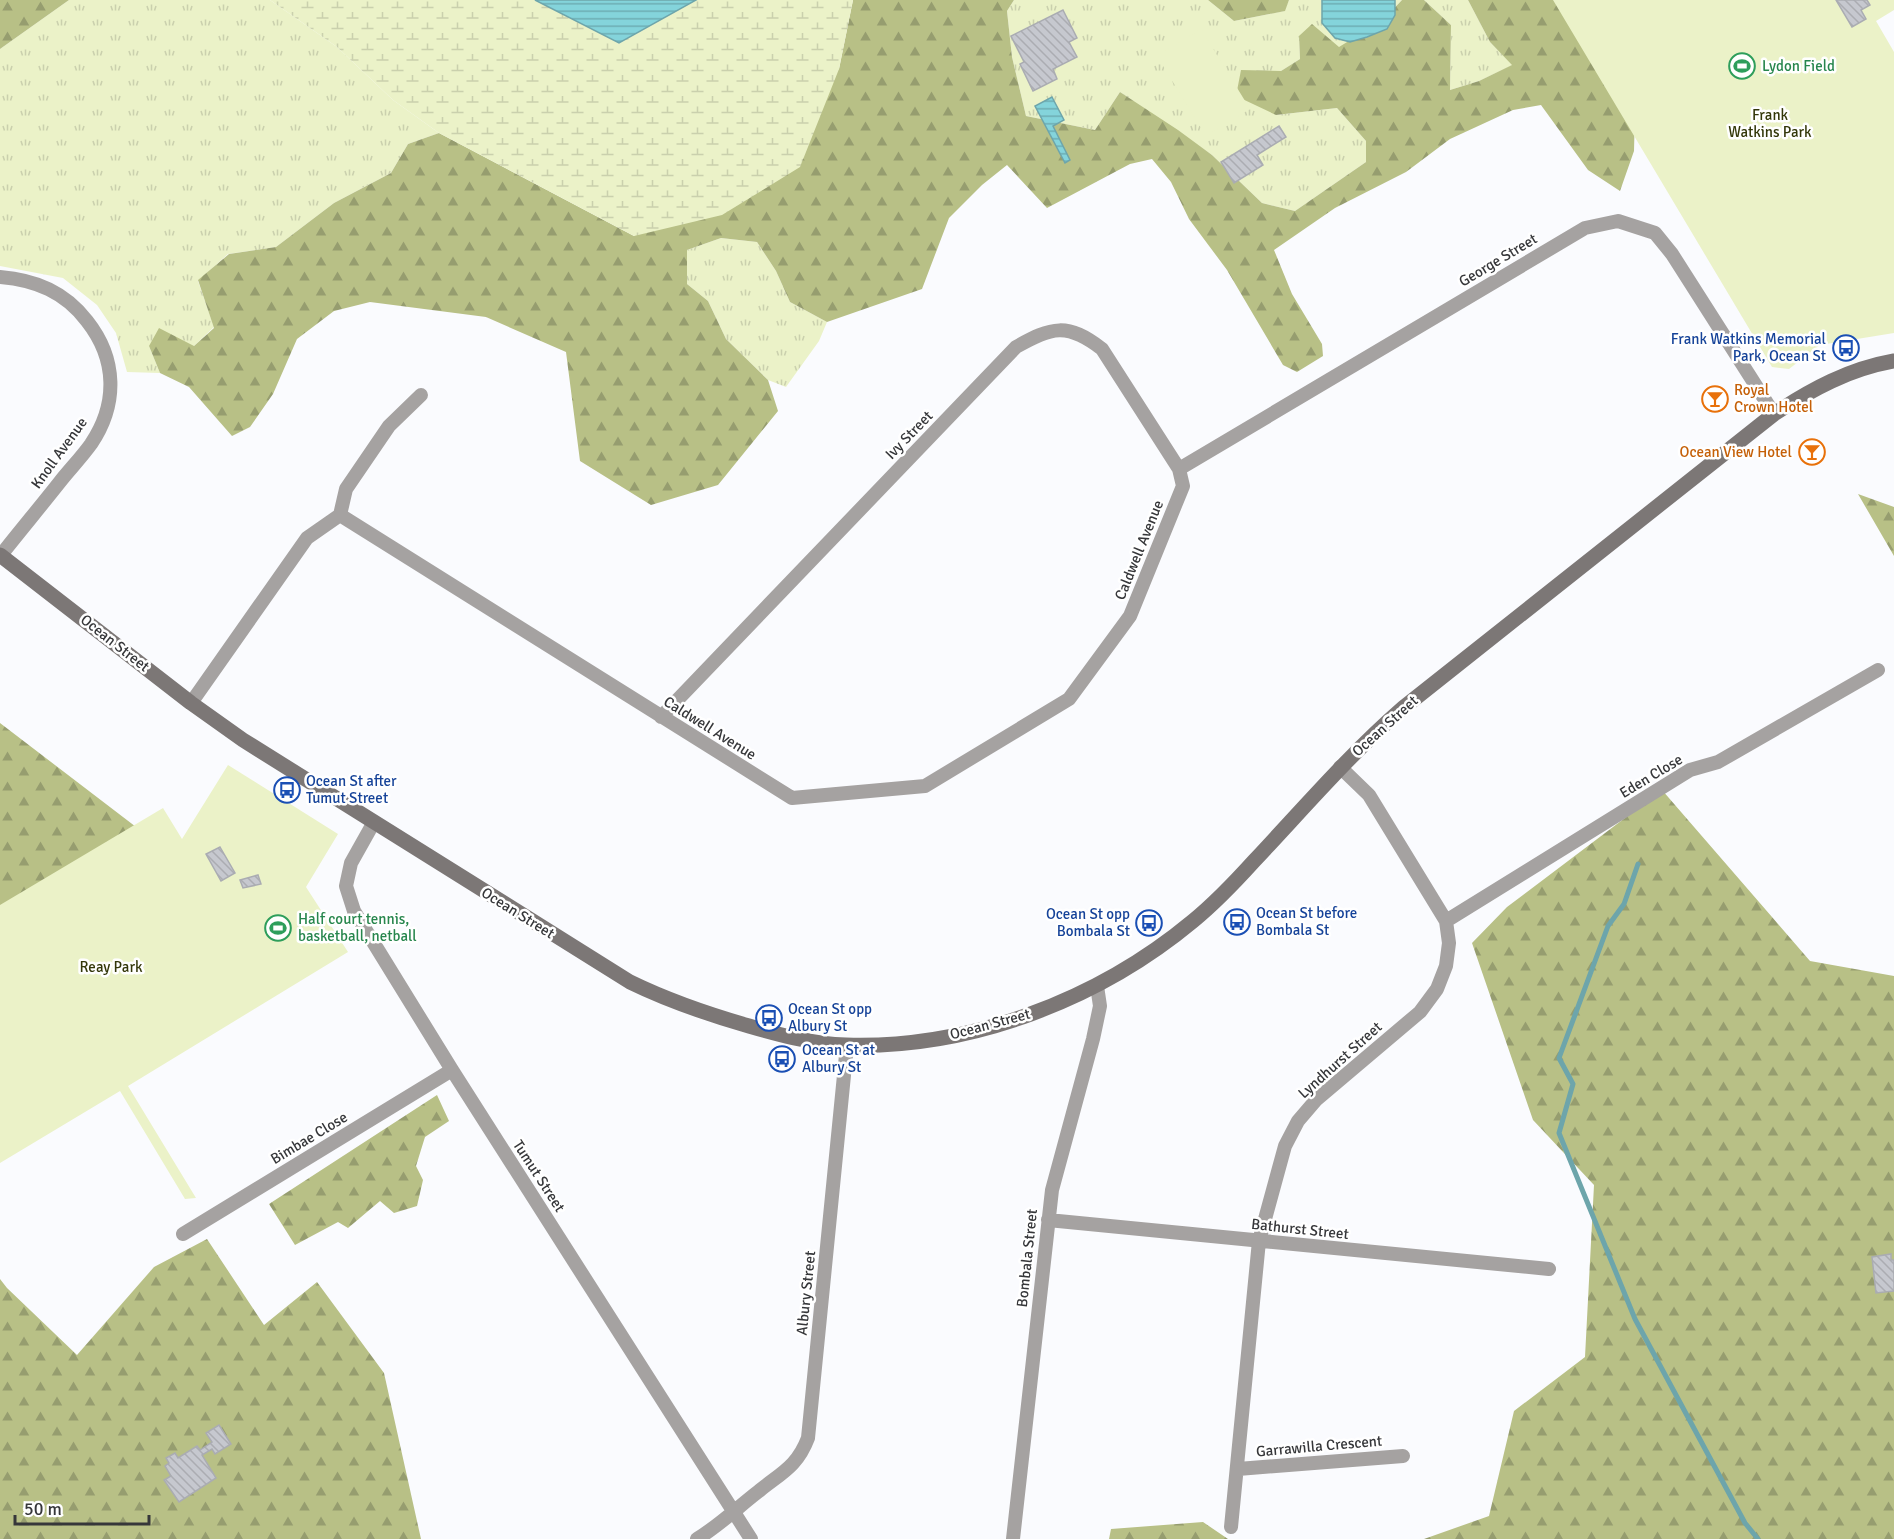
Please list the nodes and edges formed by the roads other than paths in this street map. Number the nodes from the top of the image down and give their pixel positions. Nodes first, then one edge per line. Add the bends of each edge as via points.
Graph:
1 (0, 277) edge
2 (1894, 361) edge
3 (421, 395) dead end
4 (1774, 414) junction
5 (1179, 469) junction
6 (340, 515) junction
7 (1, 555) edge
8 (1878, 670) dead end
9 (191, 703) junction
10 (661, 717) junction
11 (1340, 767) junction
12 (374, 822) junction
13 (1446, 921) junction
14 (1097, 986) junction
15 (847, 1045) junction
16 (452, 1070) junction
17 (1048, 1220) junction
18 (183, 1234) dead end
19 (1259, 1241) junction
20 (1549, 1269) dead end
21 (1403, 1456) dead end
22 (1238, 1469) junction
23 (735, 1513) junction
24 (1231, 1527) dead end
25 (697, 1539) edge
26 (751, 1539) edge
27 (1013, 1539) edge

1 - 7 street, Knoll Avenue via 57,292 78,309 99,336 109,363 111,392 105,417 91,443
2 - 4 street, Ocean Street via 1852,371
3 - 6 street via 389,426 346,489
4 - 5 street, George Street via 1655,233 1618,222 1585,228
4 - 11 street, Ocean Street via 1403,708
5 - 10 street, Caldwell Avenue via 1183,486 1130,616 1069,699 924,786 792,798
5 - 10 street, Ivy Street via 1102,349 1084,335 1065,330 1043,332 1016,347
6 - 9 street via 307,538
6 - 10 street, Caldwell Avenue
7 - 9 street, Ocean Street
8 - 13 street, Eden Close via 1718,762 1690,771
9 - 12 street, Ocean Street
11 - 13 street, Lyndhurst Street via 1369,795
11 - 14 street, Ocean Street via 1194,921
12 - 15 street, Ocean Street via 630,982 668,1001 772,1032
12 - 16 street, Tumut Street via 351,863 346,886 354,911
13 - 19 street, Lyndhurst Street via 1446,966 1420,1012 1316,1100 1298,1121 1285,1146
14 - 15 street, Ocean Street via 1017,1020 971,1031 911,1042
14 - 17 street, Bombala Street via 1100,1006 1094,1039 1052,1190
15 - 23 street, Albury Street via 808,1438 790,1468
16 - 18 street, Bimbae Close
16 - 23 street, Tumut Street
17 - 19 street, Bathurst Street
17 - 27 street, Bombala Street
19 - 20 street, Bathurst Street
19 - 22 street, Lyndhurst Street
21 - 22 street, Garrawilla Crescent
22 - 24 street, Lyndhurst Street
23 - 25 street, Albury Street
23 - 26 street, Tumut Street

